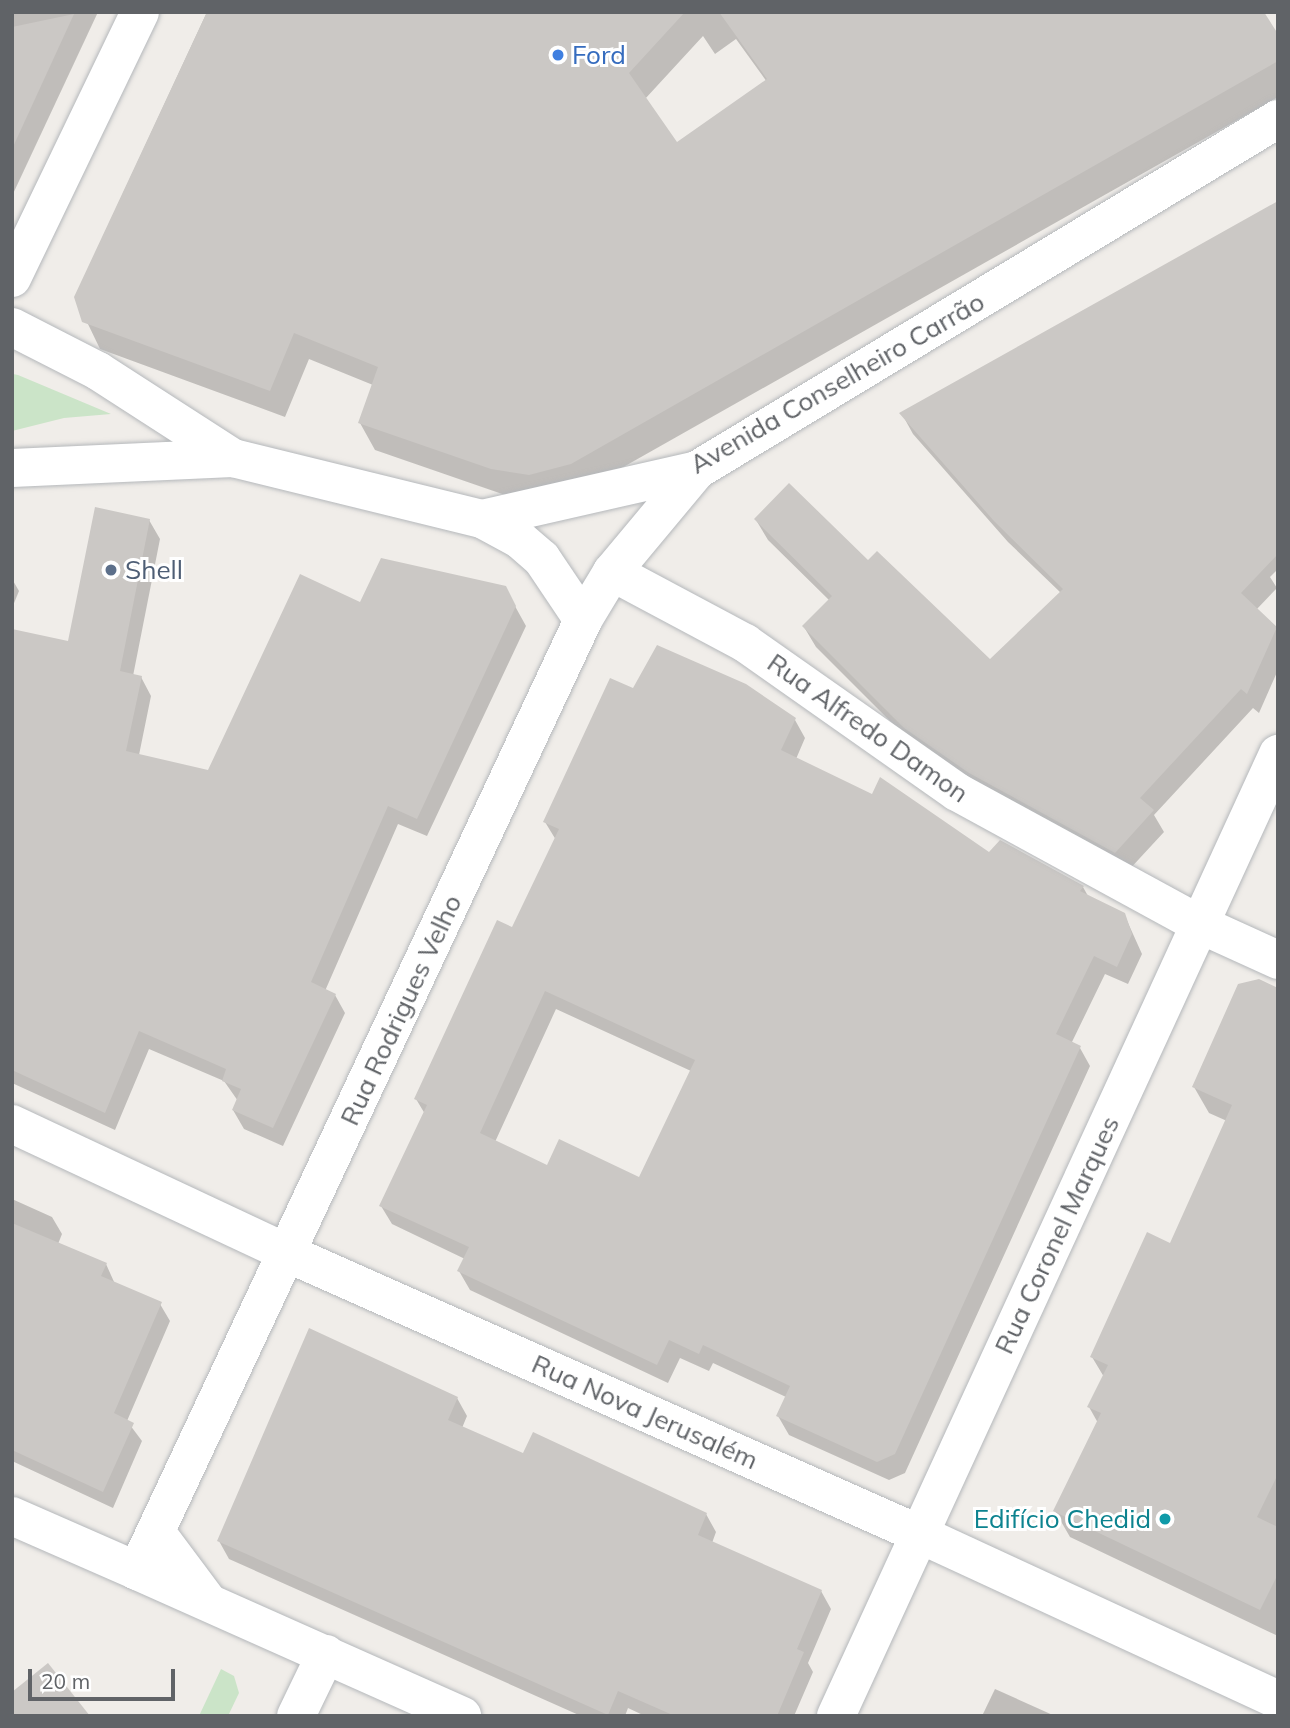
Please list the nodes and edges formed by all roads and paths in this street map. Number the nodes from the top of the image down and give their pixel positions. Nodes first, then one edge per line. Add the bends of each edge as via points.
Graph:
1 (140, 12) edge
2 (1278, 119) edge
3 (12, 278) edge
4 (12, 327) edge
5 (233, 458) junction
6 (12, 468) edge
7 (697, 470) junction
8 (482, 519) junction
9 (611, 572) junction
10 (583, 620) junction
11 (1278, 754) edge
12 (1199, 923) junction
13 (1278, 960) edge
14 (12, 1124) edge
15 (289, 1254) junction
16 (12, 1516) edge
17 (156, 1532) junction
18 (919, 1534) junction
19 (137, 1570) junction
20 (209, 1604) junction
21 (326, 1654) junction
22 (1278, 1700) edge
23 (296, 1716) edge
24 (462, 1716) edge
25 (836, 1716) edge

1 - 3 street
2 - 7 street, Avenida Conselheiro Carrão
4 - 5 street, Avenida Conselheiro Carrão via 98,371
5 - 6 street, Avenida Conselheiro Carrão
5 - 8 street, Avenida Conselheiro Carrão
7 - 8 street, Avenida Conselheiro Carrão
7 - 9 street, Rua Rodrigues Velho
8 - 10 street via 519,539 542,559
9 - 10 street, Rua Rodrigues Velho
9 - 12 street, Rua Alfredo Damon via 745,643 957,792
10 - 15 street, Rua Rodrigues Velho
11 - 12 street, Rua Coronel Marques
12 - 13 street, Rua Alfredo Damon
12 - 18 street, Rua Coronel Marques
14 - 15 street, Rua Nova Jerusalém
15 - 17 street, Rua Rodrigues Velho
15 - 18 street, Rua Nova Jerusalém
16 - 19 street
17 - 19 street, Rua Rodrigues Velho
17 - 20 street
18 - 22 street, Rua Nova Jerusalém
18 - 25 street, Rua Coronel Marques
19 - 20 street
20 - 21 street
21 - 23 street
21 - 24 street

